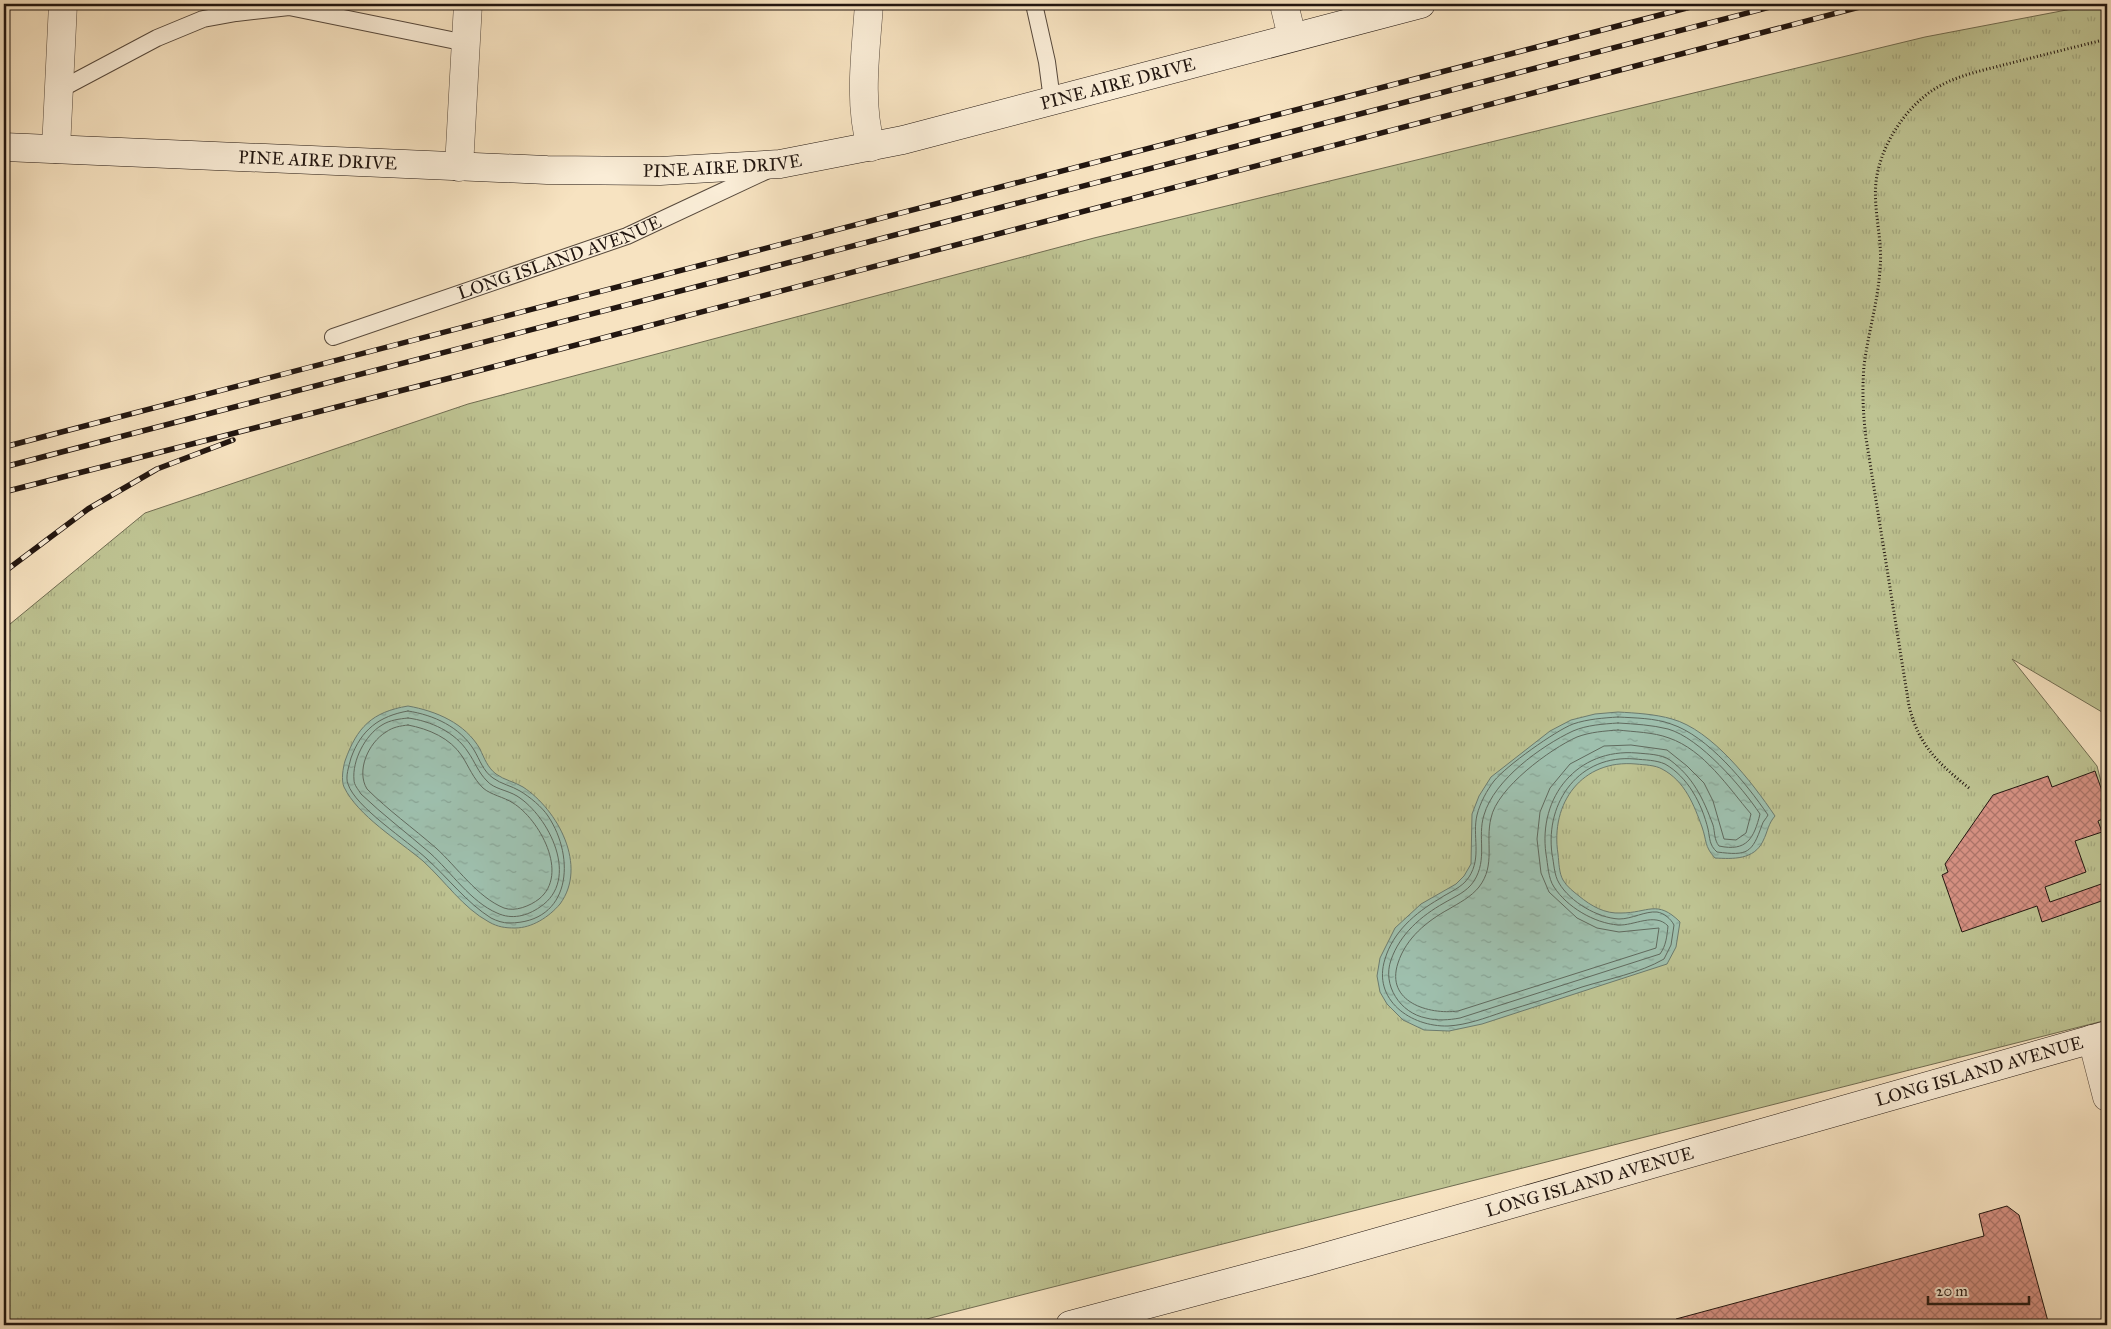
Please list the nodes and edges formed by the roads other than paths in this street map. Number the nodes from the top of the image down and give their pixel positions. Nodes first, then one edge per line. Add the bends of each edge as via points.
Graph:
1 (62, 4) edge
2 (468, 4) edge
3 (869, 4) edge
4 (1034, 4) edge
5 (1284, 4) edge
6 (1421, 4) edge
7 (1292, 37) junction
8 (466, 43) junction
9 (59, 90) junction
10 (1052, 100) junction
11 (4, 147) edge
12 (871, 147) junction
13 (56, 148) junction
14 (780, 164) junction
15 (459, 167) junction
16 (333, 337) dead end
17 (2100, 1037) edge
18 (2107, 1097) edge
19 (1070, 1325) edge

1 - 9 street
2 - 8 street
3 - 12 street via 863,98
4 - 10 lane
5 - 7 street
6 - 7 street, PINE AIRE DRIVE
7 - 10 street, PINE AIRE DRIVE
8 - 9 lane via 290,7 236,13 203,19 157,38
8 - 15 street
9 - 13 street
10 - 12 street, PINE AIRE DRIVE
11 - 13 street, PINE AIRE DRIVE
12 - 14 street, PINE AIRE DRIVE
13 - 15 street, PINE AIRE DRIVE
14 - 15 street, PINE AIRE DRIVE via 660,171
14 - 16 lane, LONG ISLAND AVENUE via 627,236
17 - 18 street
17 - 19 street, LONG ISLAND AVENUE via 1307,1262

